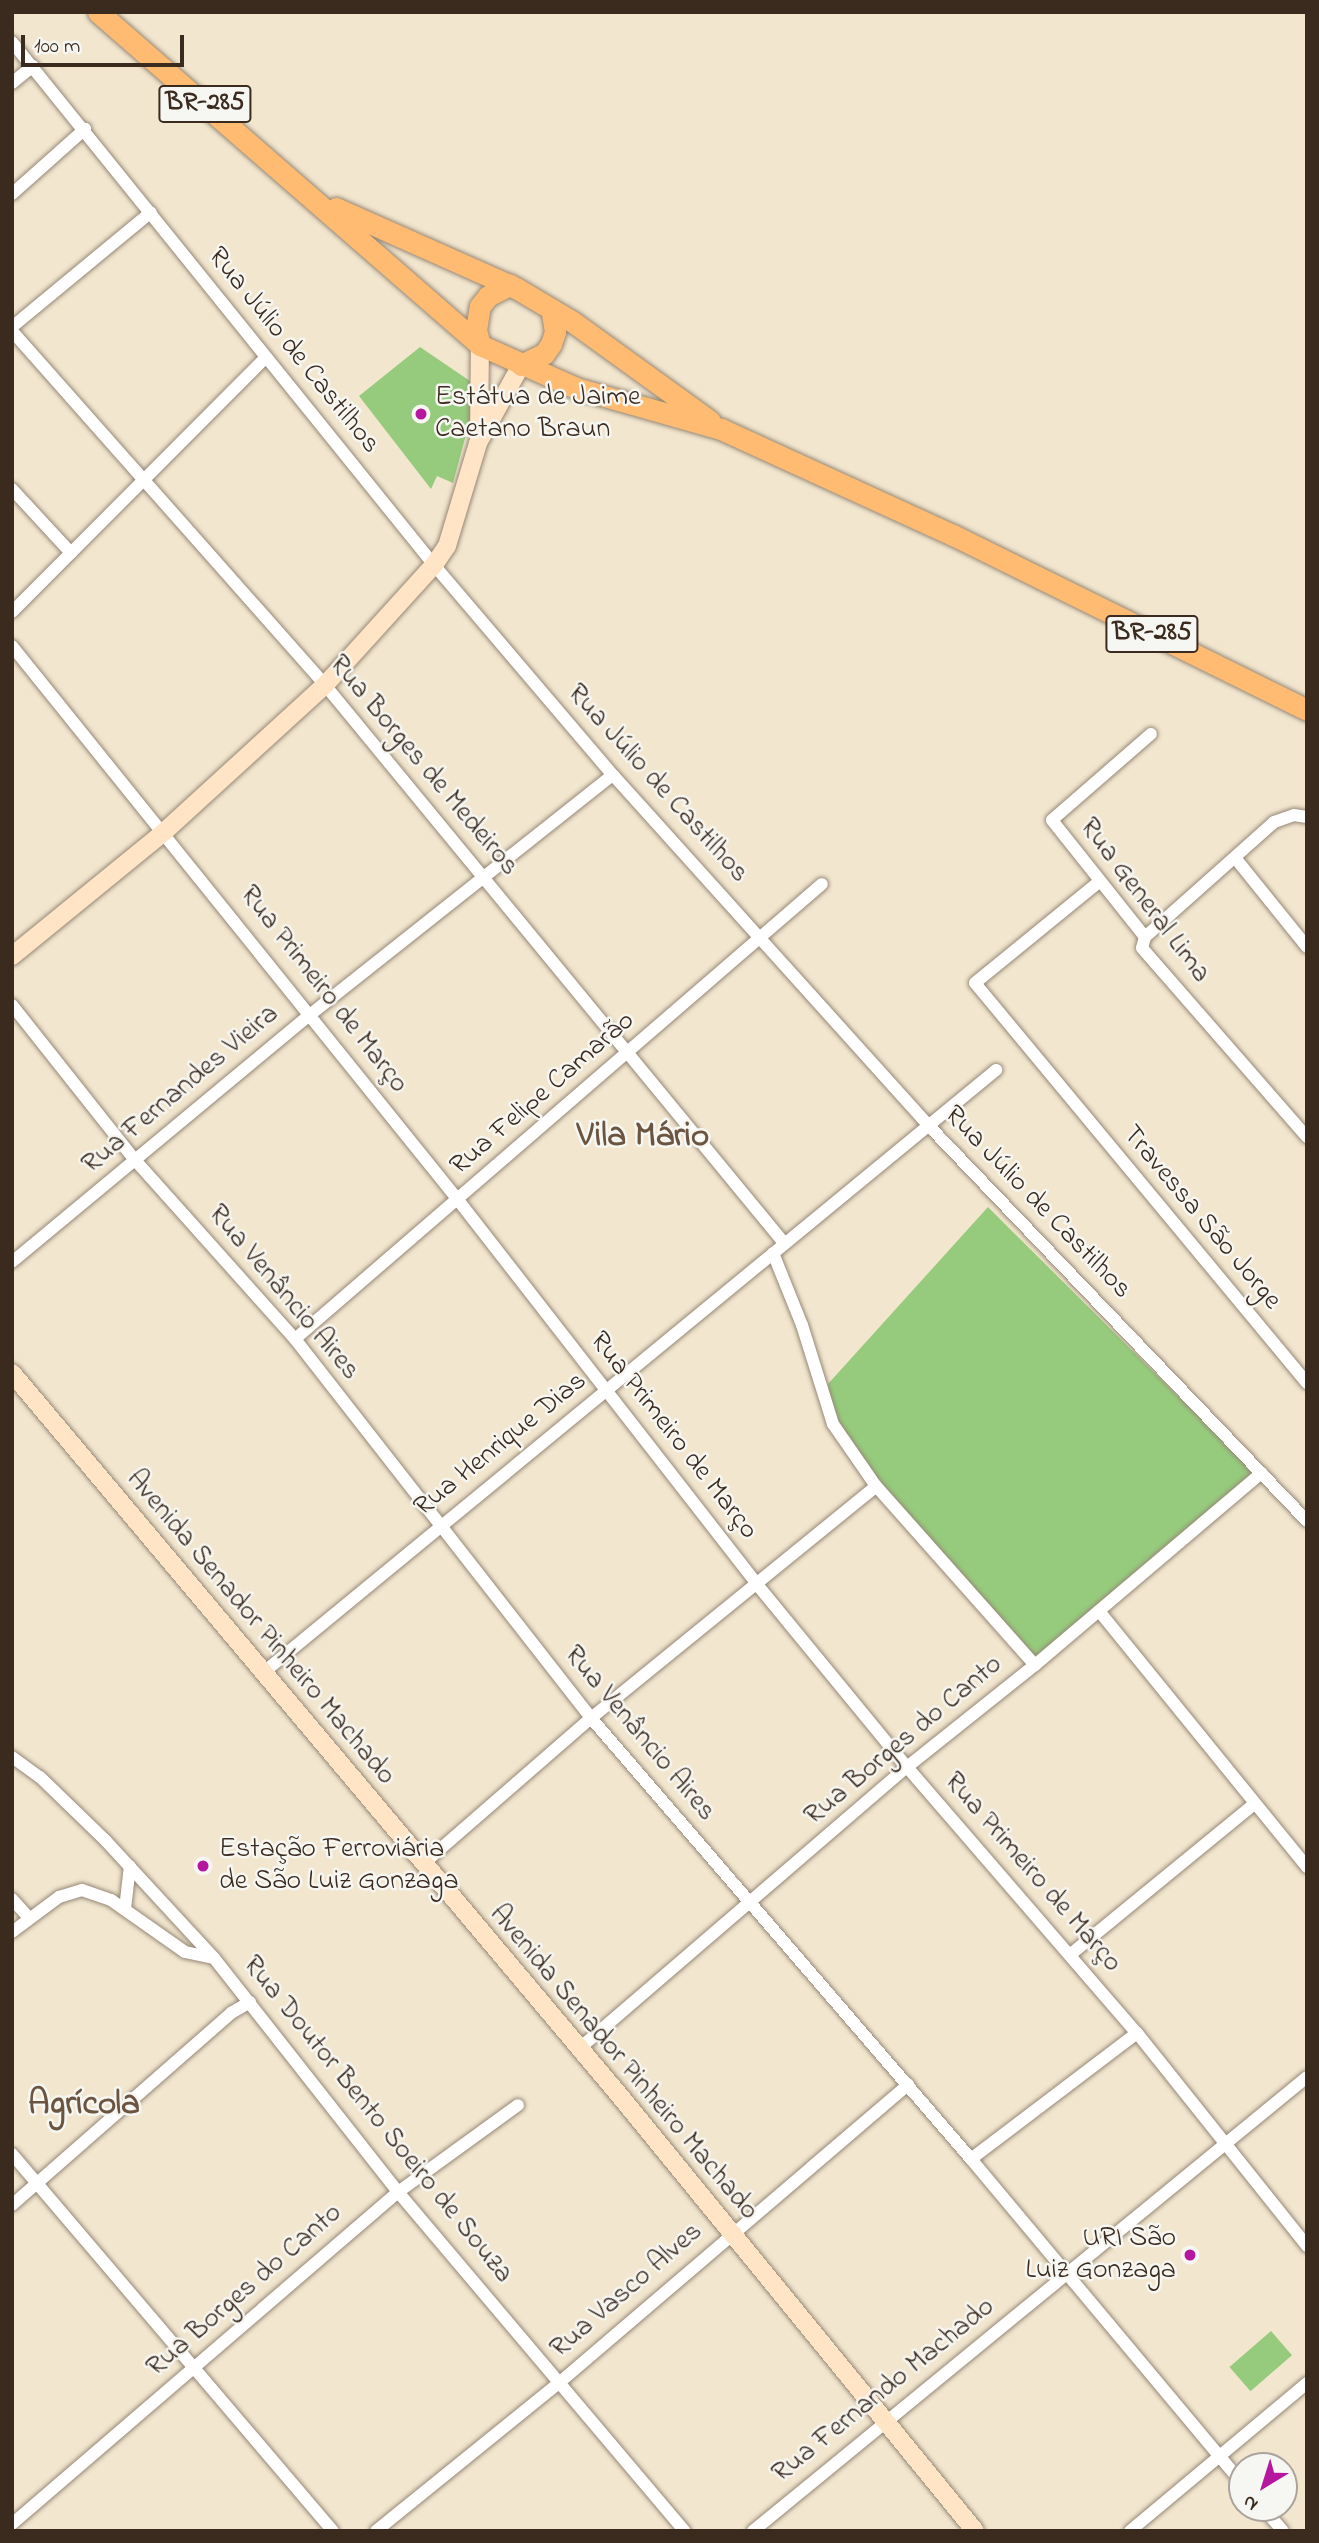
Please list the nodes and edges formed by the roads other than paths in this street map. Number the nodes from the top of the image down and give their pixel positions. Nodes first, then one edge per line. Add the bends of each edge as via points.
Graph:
1 (98, 12) edge
2 (12, 42) edge
3 (33, 66) junction
4 (12, 83) edge
5 (85, 128) junction
6 (12, 194) edge
7 (312, 196) junction
8 (152, 212) junction
9 (510, 285) junction
10 (552, 312) junction
11 (12, 329) edge
12 (480, 345) junction
13 (264, 359) junction
14 (521, 365) junction
15 (721, 429) junction
16 (478, 443) junction
17 (142, 480) junction
18 (12, 489) edge
19 (71, 553) junction
20 (433, 565) junction
21 (12, 612) edge
22 (12, 646) edge
23 (325, 685) junction
24 (1307, 710) edge
25 (1151, 734) dead end
26 (613, 775) junction
27 (1300, 816) edge
28 (165, 831) junction
29 (1236, 859) junction
30 (484, 877) junction
31 (1100, 881) junction
32 (822, 884) dead end
33 (1145, 937) junction
34 (763, 939) junction
35 (1307, 947) edge
36 (12, 956) edge
37 (12, 1005) edge
38 (311, 1014) junction
39 (625, 1054) junction
40 (996, 1070) dead end
41 (1307, 1115) edge
42 (928, 1125) junction
43 (1296, 1125) junction
44 (1307, 1138) edge
45 (135, 1160) junction
46 (458, 1200) junction
47 (784, 1243) junction
48 (773, 1253) junction
49 (12, 1262) edge
50 (295, 1339) junction
51 (12, 1373) edge
52 (1307, 1383) edge
53 (607, 1390) junction
54 (1261, 1473) junction
55 (876, 1486) junction
56 (1307, 1521) edge
57 (439, 1528) junction
58 (755, 1583) junction
59 (1099, 1611) junction
60 (1035, 1665) junction
61 (264, 1672) junction
62 (591, 1718) junction
63 (12, 1757) edge
64 (906, 1767) junction
65 (1253, 1805) junction
66 (423, 1864) junction
67 (130, 1866) junction
68 (1307, 1867) edge
69 (12, 1899) edge
70 (752, 1904) junction
71 (125, 1909) junction
72 (29, 1918) junction
73 (12, 1932) edge
74 (1071, 1954) junction
75 (214, 1958) junction
76 (250, 2002) junction
77 (1138, 2033) junction
78 (580, 2048) junction
79 (1307, 2077) edge
80 (908, 2085) junction
81 (517, 2105) dead end
82 (1225, 2143) junction
83 (12, 2154) edge
84 (971, 2159) junction
85 (37, 2184) junction
86 (398, 2192) junction
87 (12, 2204) edge
88 (731, 2233) junction
89 (1307, 2246) edge
90 (1065, 2273) junction
91 (192, 2368) junction
92 (561, 2382) junction
93 (1307, 2383) edge
94 (886, 2423) junction
95 (1219, 2456) junction
96 (1228, 2467) edge
97 (12, 2524) edge
98 (333, 2531) edge
99 (376, 2531) edge
100 (684, 2531) edge
101 (753, 2531) edge
102 (975, 2531) edge
103 (1130, 2531) edge

1 - 7 highway, BR-285
2 - 3 street, Rua Júlio de Castilhos
3 - 4 street
3 - 5 street, Rua Júlio de Castilhos
5 - 6 street
5 - 8 street, Rua Júlio de Castilhos
7 - 9 highway, BR-285 via 392,236
7 - 12 highway, BR-285
8 - 11 street
8 - 13 street, Rua Júlio de Castilhos
9 - 10 highway, BR-285
9 - 12 highway via 488,296 480,306 476,330
10 - 14 highway via 555,332 551,344 534,361
10 - 15 highway, BR-285 via 573,322
11 - 17 street, Rua Borges de Medeiros
12 - 14 highway, BR-285
12 - 16 main road
13 - 17 street
13 - 20 street, Rua Júlio de Castilhos
14 - 15 highway, BR-285 via 576,388
14 - 16 main road
15 - 24 highway, BR-285 via 953,536
16 - 20 main road via 447,546
17 - 19 street
17 - 23 street, Rua Borges de Medeiros
18 - 19 street
19 - 21 street
20 - 23 main road
20 - 26 street, Rua Júlio de Castilhos
22 - 28 street, Rua Primeiro de Março
23 - 28 main road
23 - 30 street, Rua Borges de Medeiros
25 - 31 street, Rua General Lima via 1052,820
26 - 30 street, Rua Fernandes Vieira
26 - 34 street, Rua Júlio de Castilhos
27 - 29 street via 1274,822
28 - 36 main road
28 - 38 street, Rua Primeiro de Março
29 - 33 street
29 - 35 street
30 - 38 street, Rua Fernandes Vieira
30 - 39 street, Rua Borges de Medeiros
31 - 33 street, Rua General Lima
31 - 52 street, Travessa São Jorge via 975,983
32 - 34 street, Rua Felipe Camarão
33 - 43 street, Rua General Lima via 1142,948
34 - 39 street, Rua Felipe Camarão
34 - 42 street, Rua Júlio de Castilhos
37 - 45 street, Rua Venâncio Aires
38 - 45 street, Rua Fernandes Vieira
38 - 46 street, Rua Primeiro de Março
39 - 46 street, Rua Felipe Camarão
39 - 47 street, Rua Borges de Medeiros
40 - 42 street, Rua Henrique Dias
41 - 43 street
42 - 47 street, Rua Henrique Dias
42 - 54 street, Rua Júlio de Castilhos
43 - 44 street, Rua General Lima
45 - 49 street, Rua Fernandes Vieira
45 - 50 street, Rua Venâncio Aires
46 - 50 street, Rua Felipe Camarão
46 - 53 street, Rua Primeiro de Março
47 - 48 street, Rua Henrique Dias
48 - 53 street, Rua Henrique Dias
48 - 55 street via 802,1325 833,1424
50 - 57 street, Rua Venâncio Aires
51 - 61 main road, Avenida Senador Pinheiro Machado
53 - 57 street, Rua Henrique Dias
53 - 58 street, Rua Primeiro de Março
54 - 56 street, Rua Júlio de Castilhos
54 - 59 street, Rua Borges do Canto
55 - 58 street
55 - 60 street
57 - 61 street, Rua Henrique Dias
57 - 62 street, Rua Venâncio Aires
58 - 62 street
58 - 64 street, Rua Primeiro de Março
59 - 60 street, Rua Borges do Canto
59 - 65 street
60 - 64 street, Rua Borges do Canto
61 - 66 main road, Avenida Senador Pinheiro Machado
62 - 66 street
62 - 70 street, Rua Venâncio Aires
63 - 67 street, Rua Doutor Bento Soeiro de Souza via 40,1777
64 - 70 street, Rua Borges do Canto
64 - 74 street, Rua Primeiro de Março
65 - 68 street
65 - 74 street
66 - 78 main road, Avenida Senador Pinheiro Machado
67 - 71 street
67 - 75 street, Rua Doutor Bento Soeiro de Souza
69 - 72 street
70 - 78 street, Rua Borges do Canto
70 - 80 street, Rua Venâncio Aires
71 - 72 street via 82,1890 59,1897
71 - 75 street via 185,1952
72 - 73 street
74 - 77 street, Rua Primeiro de Março
75 - 76 street, Rua Doutor Bento Soeiro de Souza
76 - 85 street via 231,2013
76 - 86 street, Rua Doutor Bento Soeiro de Souza
77 - 82 street, Rua Primeiro de Março
77 - 84 street
78 - 88 main road, Avenida Senador Pinheiro Machado
79 - 82 street, Rua Fernando Machado
80 - 84 street, Rua Venâncio Aires
80 - 88 street, Rua Vasco Alves
81 - 86 street, Rua Borges do Canto
82 - 89 street, Rua Primeiro de Março
82 - 90 street, Rua Fernando Machado
83 - 85 street
84 - 90 street, Rua Venâncio Aires
85 - 87 street
85 - 91 street
86 - 91 street, Rua Borges do Canto
86 - 92 street, Rua Doutor Bento Soeiro de Souza
88 - 92 street, Rua Vasco Alves
88 - 94 main road, Avenida Senador Pinheiro Machado
90 - 94 street, Rua Fernando Machado
90 - 95 street, Rua Venâncio Aires
91 - 97 street, Rua Borges do Canto
91 - 98 street
92 - 99 street, Rua Vasco Alves
92 - 100 street, Rua Doutor Bento Soeiro de Souza
93 - 95 street
94 - 101 street, Rua Fernando Machado
94 - 102 main road, Avenida Senador Pinheiro Machado
95 - 96 street, Rua Venâncio Aires
95 - 103 street

